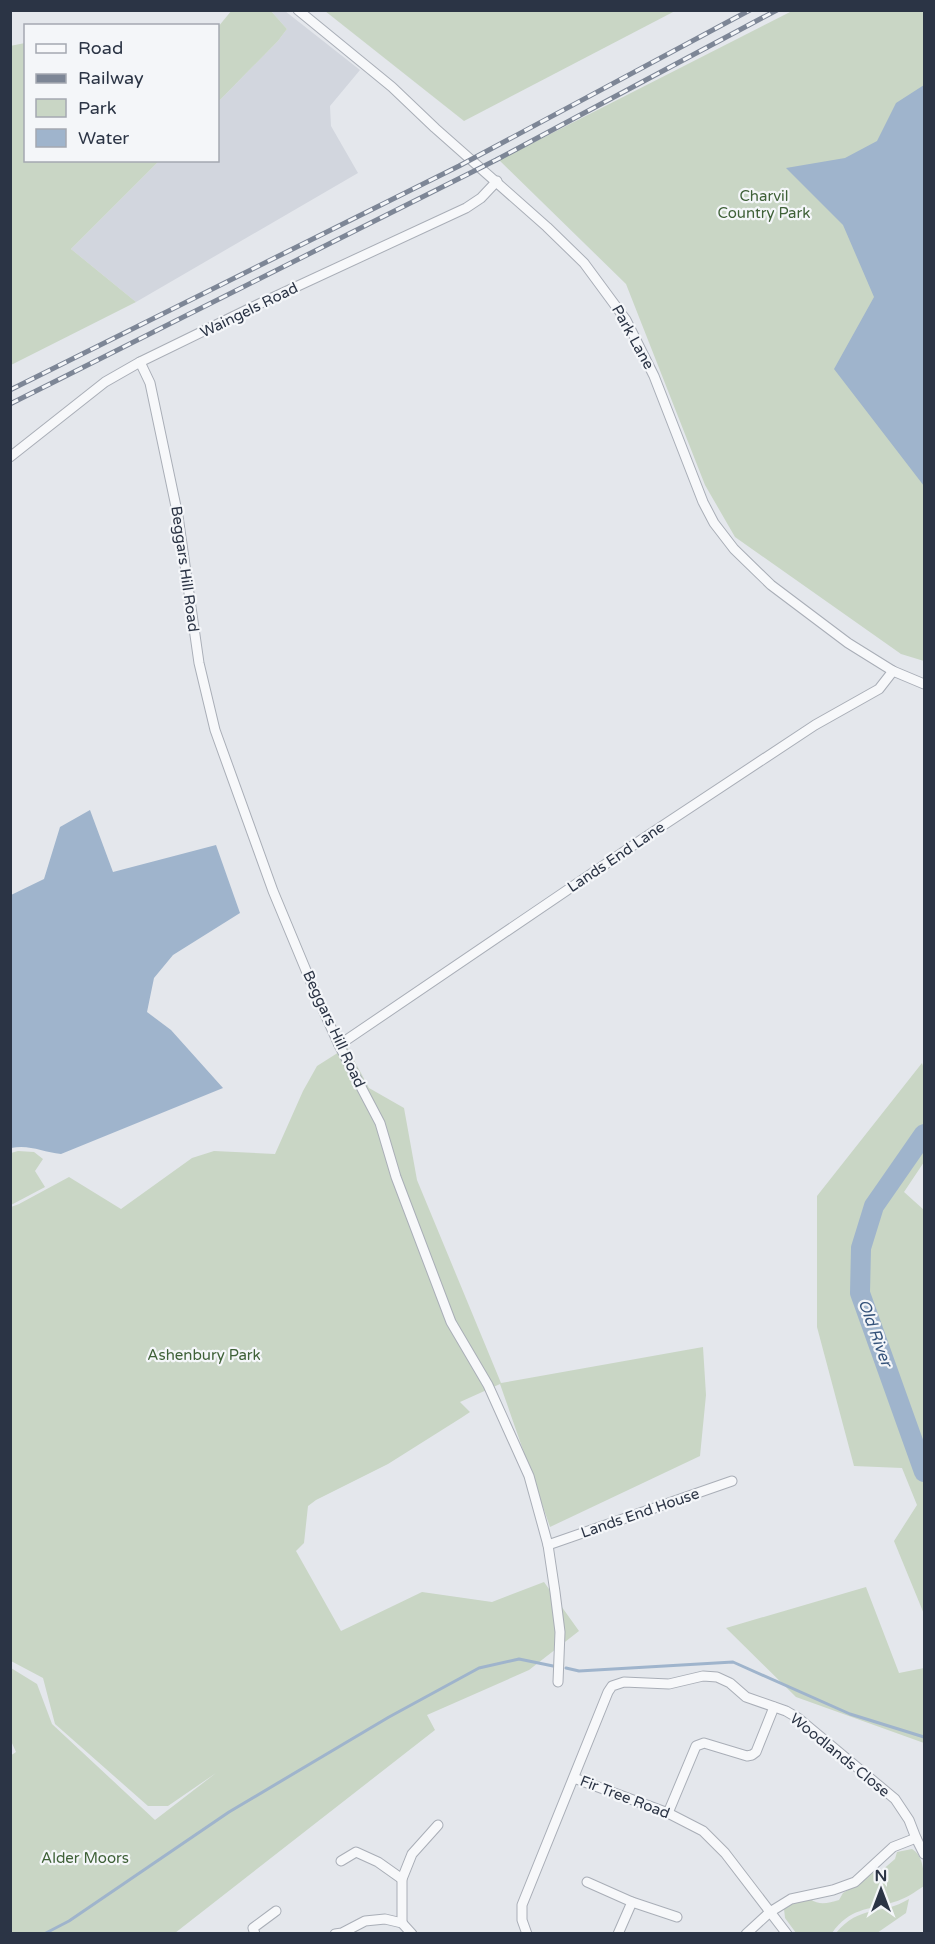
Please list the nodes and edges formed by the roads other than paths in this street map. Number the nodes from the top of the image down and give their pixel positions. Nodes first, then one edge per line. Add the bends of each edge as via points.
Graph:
1 (298, 10) edge
2 (497, 181) junction
3 (140, 362) junction
4 (10, 457) edge
5 (892, 671) junction
6 (924, 684) edge
7 (339, 1045) junction
8 (732, 1481) dead end
9 (548, 1545) junction
10 (558, 1682) dead end
11 (774, 1707) junction
12 (574, 1778) junction
13 (668, 1813) junction
14 (438, 1825) dead end
15 (916, 1838) junction
16 (924, 1854) edge
17 (341, 1861) dead end
18 (402, 1879) junction
19 (587, 1882) dead end
20 (632, 1902) junction
21 (276, 1911) dead end
22 (770, 1912) junction
23 (677, 1917) dead end
24 (244, 1922) dead end
25 (402, 1923) junction
26 (254, 1931) edge
27 (335, 1934) edge
28 (412, 1934) edge
29 (527, 1934) edge
30 (618, 1934) edge
31 (746, 1934) edge
32 (787, 1934) edge

1 - 2 street, Park Lane
2 - 3 street, Waingels Road via 466,208
2 - 5 street, Park Lane via 584,263 626,320 654,376 703,502 734,549 771,585
3 - 4 street, Waingels Road via 105,382
3 - 7 street, Beggars Hill Road via 150,383 178,516 200,663 215,730 273,891
5 - 6 street, Park Lane
5 - 7 street, Lands End Lane via 879,689 815,725
7 - 9 street, Beggars Hill Road via 381,1123 400,1187 451,1322 488,1385 529,1476
8 - 9 street, Lands End House
9 - 10 street, Beggars Hill Road via 560,1632
11 - 12 street, Fir Tree Road via 746,1697 717,1677 669,1683 618,1683 605,1699
11 - 13 street via 752,1755 704,1743 696,1746
11 - 15 street, Woodlands Close via 798,1718 895,1799
12 - 13 street, Fir Tree Road
12 - 29 street via 522,1905
13 - 22 street, Fir Tree Road via 697,1826 712,1839
14 - 18 street via 412,1854
15 - 16 street, Woodlands Close
15 - 22 street via 894,1847 855,1882 791,1899
17 - 18 street via 356,1852
18 - 25 street
19 - 20 street
20 - 23 street
20 - 30 street
21 - 26 street
22 - 31 street
22 - 32 street, Fir Tree Road
24 - 26 street
25 - 27 street via 385,1919 365,1921
25 - 28 street

